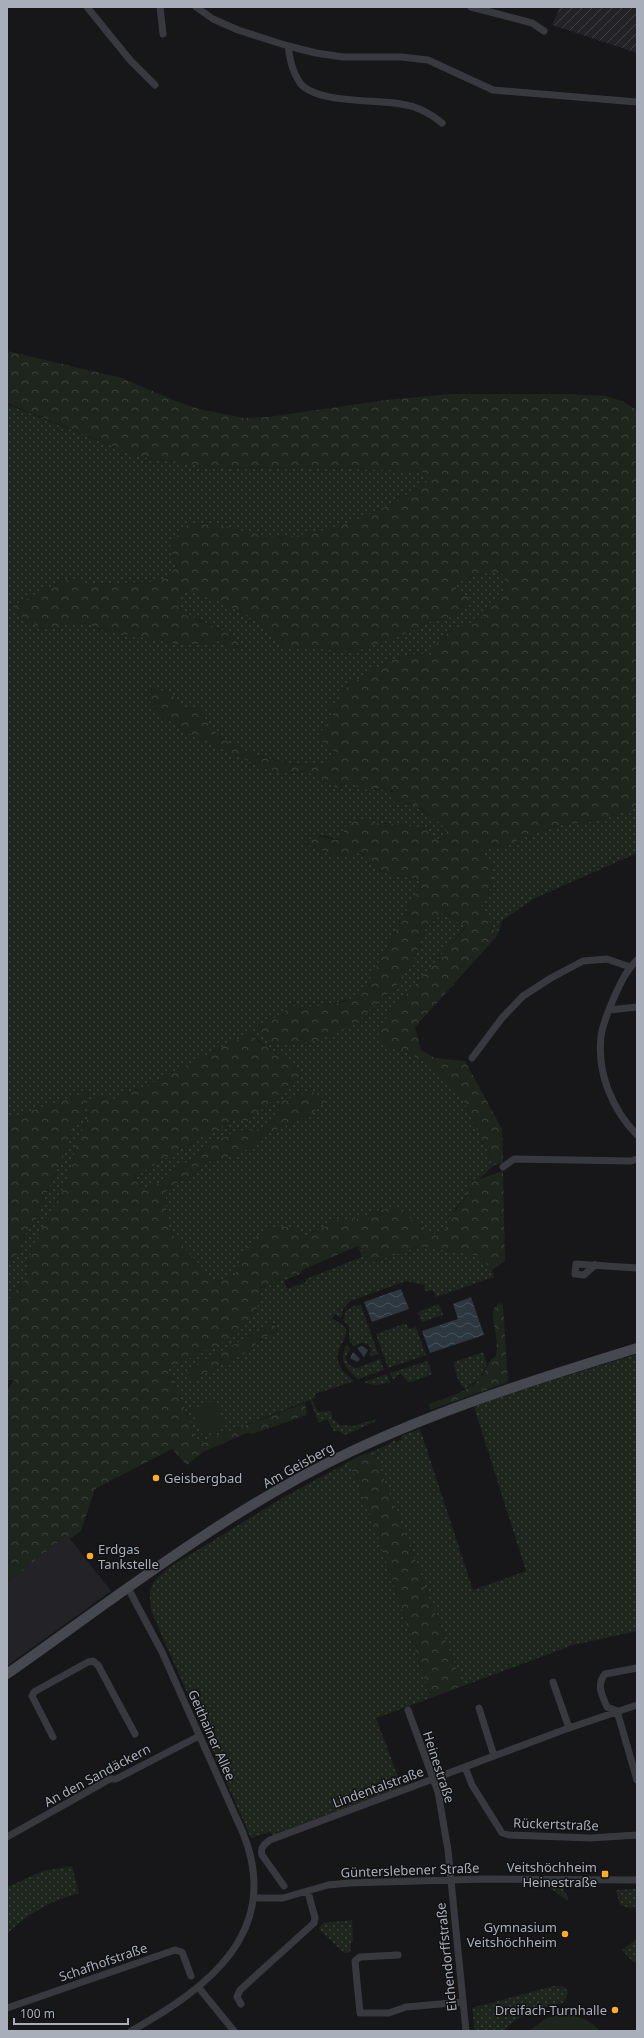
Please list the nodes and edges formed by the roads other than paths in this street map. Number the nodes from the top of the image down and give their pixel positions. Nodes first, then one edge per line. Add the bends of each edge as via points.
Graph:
1 (87, 7) edge
2 (160, 7) edge
3 (196, 7) edge
4 (471, 7) edge
5 (544, 31) dead end
6 (163, 34) dead end
7 (288, 46) junction
8 (155, 85) dead end
9 (637, 102) edge
10 (442, 123) dead end
11 (637, 960) edge
12 (630, 967) junction
13 (637, 1008) edge
14 (609, 1010) junction
15 (472, 1058) dead end
16 (637, 1135) edge
17 (637, 1159) edge
18 (503, 1167) dead end
19 (595, 1265) dead end
20 (637, 1268) edge
21 (637, 1348) edge
22 (128, 1588) junction
23 (637, 1668) edge
24 (7, 1674) edge
25 (553, 1682) dead end
26 (637, 1705) edge
27 (479, 1708) dead end
28 (408, 1710) dead end
29 (617, 1711) junction
30 (569, 1728) junction
31 (135, 1734) dead end
32 (199, 1736) junction
33 (53, 1737) dead end
34 (494, 1756) junction
35 (634, 1761) edge
36 (465, 1767) junction
37 (433, 1780) junction
38 (637, 1780) edge
39 (637, 1835) edge
40 (7, 1837) edge
41 (451, 1880) junction
42 (637, 1880) edge
43 (284, 1886) dead end
44 (308, 1892) junction
45 (254, 1898) junction
46 (398, 1955) dead end
47 (191, 1976) dead end
48 (199, 1988) junction
49 (463, 2002) junction
50 (241, 2004) dead end
51 (7, 2008) edge
52 (131, 2031) edge
53 (234, 2031) edge
54 (466, 2031) edge

1 - 8 street via 130,60
2 - 6 street
3 - 7 street via 238,30
4 - 5 street via 532,22
7 - 9 street via 344,57 401,57 428,60 493,90
7 - 10 street via 290,66 301,84 309,91 340,98 402,104 432,114
11 - 12 street
12 - 14 street via 620,982
12 - 15 street via 607,959 584,961 550,978 523,996 502,1018
13 - 14 street
14 - 16 street via 601,1036 603,1076 617,1110
17 - 18 street via 514,1159
19 - 20 street
21 - 22 street, Am Geisberg via 532,1381 413,1423 348,1452 257,1502
22 - 24 street, Am Geisberg
22 - 32 street, Geithainer Allee via 162,1652
23 - 29 street via 605,1674 600,1680 599,1687 607,1707
25 - 30 street
26 - 29 street, Lindentalstraße
27 - 34 street
28 - 37 street, Heinestraße
29 - 30 street, Lindentalstraße
29 - 35 street
30 - 34 street, Lindentalstraße
31 - 33 street via 98,1665 93,1661 34,1692 33,1700
32 - 40 street, An den Sandäckern via 116,1779 110,1779
32 - 45 street, Geithainer Allee via 247,1842 251,1855
34 - 36 street, Lindentalstraße
35 - 38 street
36 - 37 street, Lindentalstraße
36 - 39 street, Rückertstraße via 472,1785 502,1833 568,1837
37 - 41 street, Heinestraße via 442,1818
37 - 43 street, Lindentalstraße via 270,1840 263,1845 262,1855
41 - 42 street, Günterslebener Straße
41 - 44 street, Günterslebener Straße via 349,1883 328,1885
41 - 49 street, Eichendorffstraße
44 - 45 street, Günterslebener Straße via 284,1898
44 - 50 street via 314,1923 240,1990 237,1997
45 - 48 street via 247,1926 234,1951 220,1969
46 - 49 street via 360,1957 355,1961 360,2013 388,2013 406,2007
47 - 51 street, Schafhofstraße via 182,1952 175,1950
48 - 52 street
48 - 53 street
49 - 54 street, Eichendorffstraße

